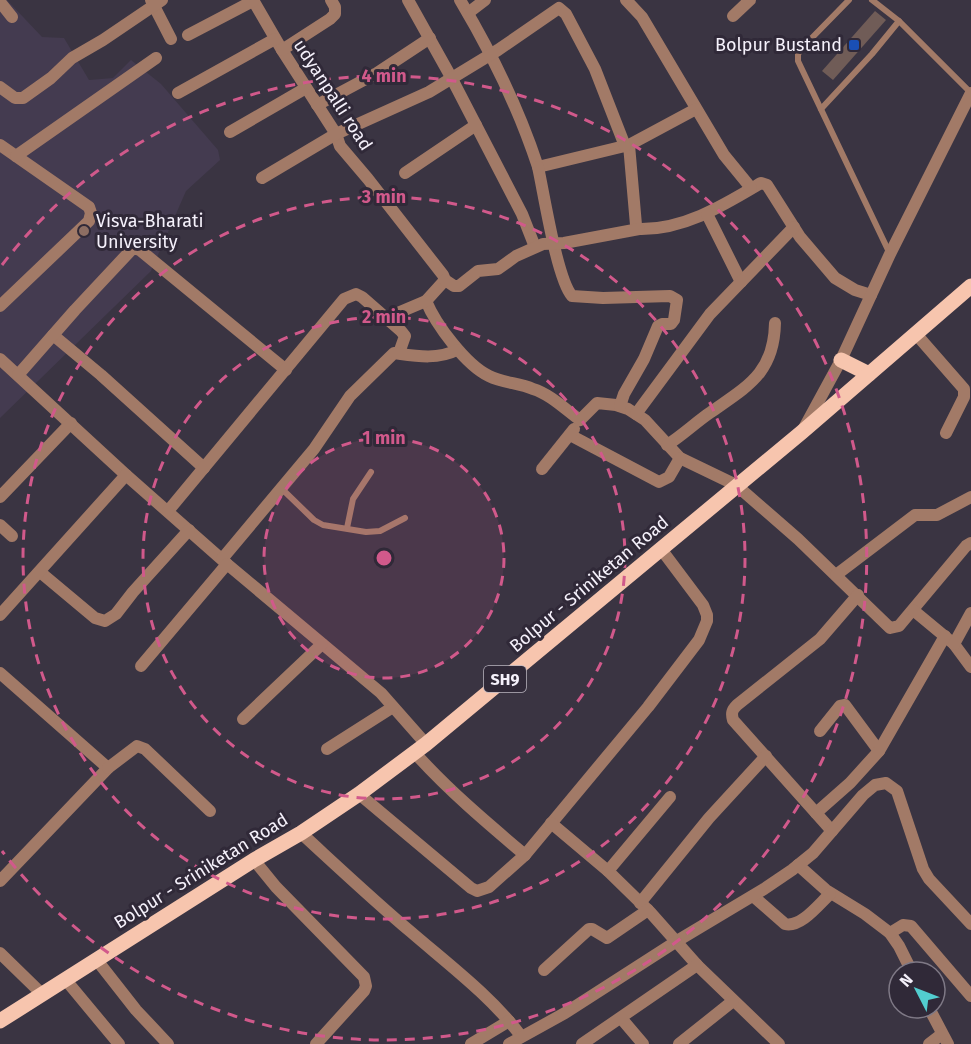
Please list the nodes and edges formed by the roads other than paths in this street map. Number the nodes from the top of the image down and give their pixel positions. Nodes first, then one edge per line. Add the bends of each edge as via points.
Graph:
1 (253, 0) edge
2 (331, 0) edge
3 (408, 0) edge
4 (460, 0) edge
5 (485, 0) edge
6 (626, 0) edge
7 (750, 0) edge
8 (849, 0) edge
9 (872, 0) edge
10 (155, 1) edge
11 (0, 2) edge
12 (468, 13) junction
13 (733, 16) dead end
14 (12, 17) dead end
15 (900, 21) junction
16 (188, 35) dead end
17 (430, 38) junction
18 (171, 39) dead end
19 (275, 39) junction
20 (282, 50) junction
21 (490, 54) junction
22 (156, 58) dead end
23 (451, 77) junction
24 (0, 87) edge
25 (306, 88) junction
26 (178, 93) dead end
27 (971, 93) edge
28 (317, 105) junction
29 (696, 109) junction
30 (821, 109) junction
31 (476, 125) junction
32 (230, 132) dead end
33 (336, 134) junction
34 (0, 146) edge
35 (627, 146) junction
36 (16, 156) junction
37 (538, 167) junction
38 (405, 173) dead end
39 (262, 178) dead end
40 (752, 188) junction
41 (707, 214) junction
42 (794, 227) junction
43 (639, 229) junction
44 (554, 243) junction
45 (535, 247) junction
46 (890, 254) junction
47 (445, 280) junction
48 (741, 282) junction
49 (971, 286) edge
50 (871, 295) junction
51 (426, 301) junction
52 (0, 306) edge
53 (388, 320) junction
54 (775, 323) dead end
55 (916, 334) junction
56 (53, 335) junction
57 (457, 350) junction
58 (399, 353) junction
59 (841, 360) junction
60 (1, 363) edge
61 (286, 370) junction
62 (870, 374) junction
63 (18, 375) junction
64 (620, 406) junction
65 (636, 414) junction
66 (579, 420) junction
67 (71, 423) junction
68 (802, 432) junction
69 (946, 433) dead end
70 (570, 435) junction
71 (667, 445) junction
72 (680, 458) junction
73 (204, 468) junction
74 (542, 469) dead end
75 (371, 472) dead end
76 (126, 475) junction
77 (736, 485) junction
78 (281, 488) junction
79 (0, 497) edge
80 (971, 497) edge
81 (168, 511) junction
82 (405, 518) dead end
83 (0, 525) edge
84 (346, 528) junction
85 (189, 530) junction
86 (12, 536) dead end
87 (971, 543) edge
88 (661, 549) junction
89 (224, 561) junction
90 (40, 572) junction
91 (836, 575) junction
92 (858, 595) junction
93 (913, 610) junction
94 (971, 613) edge
95 (0, 615) edge
96 (950, 640) junction
97 (322, 644) junction
98 (141, 666) dead end
99 (971, 667) edge
100 (0, 673) edge
101 (393, 707) junction
102 (243, 719) dead end
103 (820, 731) dead end
104 (420, 748) junction
105 (327, 749) dead end
106 (879, 751) junction
107 (766, 756) junction
108 (108, 768) junction
109 (850, 783) junction
110 (359, 794) junction
111 (863, 795) junction
112 (670, 798) dead end
113 (210, 811) dead end
114 (816, 813) junction
115 (551, 824) junction
116 (832, 831) junction
117 (301, 833) junction
118 (525, 855) junction
119 (254, 860) junction
120 (798, 865) junction
121 (608, 871) junction
122 (0, 881) edge
123 (830, 894) junction
124 (753, 896) junction
125 (644, 906) junction
126 (971, 924) edge
127 (890, 933) junction
128 (677, 941) junction
129 (0, 953) edge
130 (96, 959) junction
131 (906, 960) edge
132 (697, 965) junction
133 (544, 970) dead end
134 (65, 980) junction
135 (42, 994) junction
136 (971, 996) edge
137 (733, 1000) junction
138 (621, 1018) junction
139 (935, 1020) edge
140 (0, 1021) edge
141 (515, 1029) junction
142 (769, 1035) junction
143 (945, 1039) edge
144 (119, 1044) edge
145 (168, 1044) edge
146 (316, 1044) edge
147 (471, 1044) edge
148 (509, 1044) edge
149 (582, 1044) edge
150 (643, 1044) edge
151 (680, 1044) edge
152 (759, 1044) edge
153 (779, 1044) edge
154 (929, 1044) edge

1 - 16 street
1 - 19 street, udyanpalli road
2 - 20 street via 335,14
3 - 17 street
4 - 12 street
5 - 12 street
6 - 29 street via 642,17
7 - 13 street
8 - 30 lane via 798,54
9 - 15 lane
10 - 18 street
10 - 24 street via 72,58 23,98 15,98
11 - 14 street
12 - 21 street
15 - 27 lane
15 - 30 lane
17 - 23 street
17 - 28 street via 377,73
19 - 20 street, udyanpalli road
19 - 26 street
20 - 25 street, udyanpalli road
21 - 23 street
21 - 35 street via 562,8 595,69
21 - 37 street via 530,140
22 - 36 street
23 - 31 street
23 - 33 street via 429,92
25 - 28 street, udyanpalli road
25 - 32 street
27 - 46 street
28 - 33 street, udyanpalli road
29 - 35 street
29 - 40 street via 724,155
30 - 46 lane
31 - 38 street
31 - 45 street
33 - 39 street
33 - 47 street, udyanpalli road via 340,146
34 - 36 street
35 - 37 street
35 - 43 street
36 - 52 street via 92,213 77,234
37 - 44 street
40 - 41 street
40 - 42 street via 761,183 767,185
41 - 43 street via 668,226
41 - 48 street
42 - 48 street
42 - 50 street via 835,278
43 - 44 street
44 - 45 street
44 - 64 street via 565,285 572,296 676,300 675,320 655,330
45 - 47 street via 498,269 478,271 459,286
46 - 50 street
47 - 51 street
48 - 65 street via 693,336
49 - 55 main road, Bolpur - Sriniketan Road / SH9
50 - 59 street
51 - 53 street
51 - 57 street
53 - 58 street via 405,336
53 - 61 street via 362,297 350,296
54 - 71 street via 770,356 754,380
55 - 62 main road, Bolpur - Sriniketan Road / SH9
55 - 69 street via 964,389 964,397
56 - 61 street via 134,248 180,281
56 - 63 street
56 - 73 street
57 - 58 street via 428,357
57 - 66 street via 489,376 535,389
58 - 78 street via 386,360 350,396
59 - 62 main road
59 - 68 street
60 - 63 street
61 - 73 street
62 - 68 main road, Bolpur - Sriniketan Road / SH9
63 - 67 street
64 - 65 street
64 - 66 street via 597,403
65 - 71 street
66 - 70 street
67 - 76 street
67 - 79 street
68 - 77 main road, Bolpur - Sriniketan Road / SH9
70 - 72 street via 659,483 669,477
70 - 74 street
71 - 72 street
72 - 77 street
73 - 81 street
75 - 84 lane via 353,499
76 - 81 street
76 - 90 street
77 - 88 main road, Bolpur - Sriniketan Road / SH9
77 - 91 street
78 - 84 lane via 323,525
78 - 89 street
80 - 91 street via 937,515 915,515
81 - 85 street
82 - 84 lane via 380,531
83 - 86 street
85 - 89 street
85 - 90 street via 116,614 105,621 95,618
87 - 93 street
88 - 104 main road, Bolpur - Sriniketan Road / SH9
88 - 115 street via 703,605 707,615 705,628 648,707
89 - 97 street
89 - 98 street
90 - 95 street
91 - 92 street
92 - 93 street via 890,628 898,626
92 - 107 street via 820,639 733,709 733,720
93 - 96 street
94 - 96 street
96 - 99 street
96 - 106 street
97 - 101 street
97 - 102 street
100 - 108 street
101 - 104 street
101 - 105 street
103 - 106 street via 845,705
104 - 110 main road, Bolpur - Sriniketan Road / SH9
104 - 118 street via 438,779
106 - 109 street
107 - 114 street
107 - 125 street via 709,818
108 - 113 street via 137,746 145,749
108 - 122 street
109 - 111 street
109 - 114 street
110 - 117 main road, Bolpur - Sriniketan Road / SH9
110 - 118 street via 477,891 489,887
111 - 116 street
111 - 126 street via 886,783 897,791 923,869
112 - 121 street
114 - 116 street
115 - 118 street
115 - 121 street
116 - 120 street
117 - 119 main road, Bolpur - Sriniketan Road / SH9
117 - 141 street via 455,969
119 - 130 main road, Bolpur - Sriniketan Road / SH9
119 - 146 street via 366,982 364,991
120 - 123 street
120 - 124 street
121 - 125 street
123 - 124 street via 789,926
123 - 127 street
124 - 128 street
125 - 128 street
125 - 133 street via 608,938 589,929
127 - 131 street
127 - 136 street via 903,925 911,926
128 - 132 street
128 - 141 street via 565,1013
129 - 135 street
130 - 134 main road, Bolpur - Sriniketan Road / SH9
130 - 145 street
132 - 137 street
132 - 138 street
134 - 135 main road, Bolpur - Sriniketan Road / SH9
134 - 144 street
135 - 140 main road, Bolpur - Sriniketan Road / SH9
137 - 142 street
137 - 151 street
138 - 149 street
138 - 150 street
139 - 143 street
141 - 147 street
141 - 148 street
142 - 152 street
142 - 153 street
143 - 154 street

